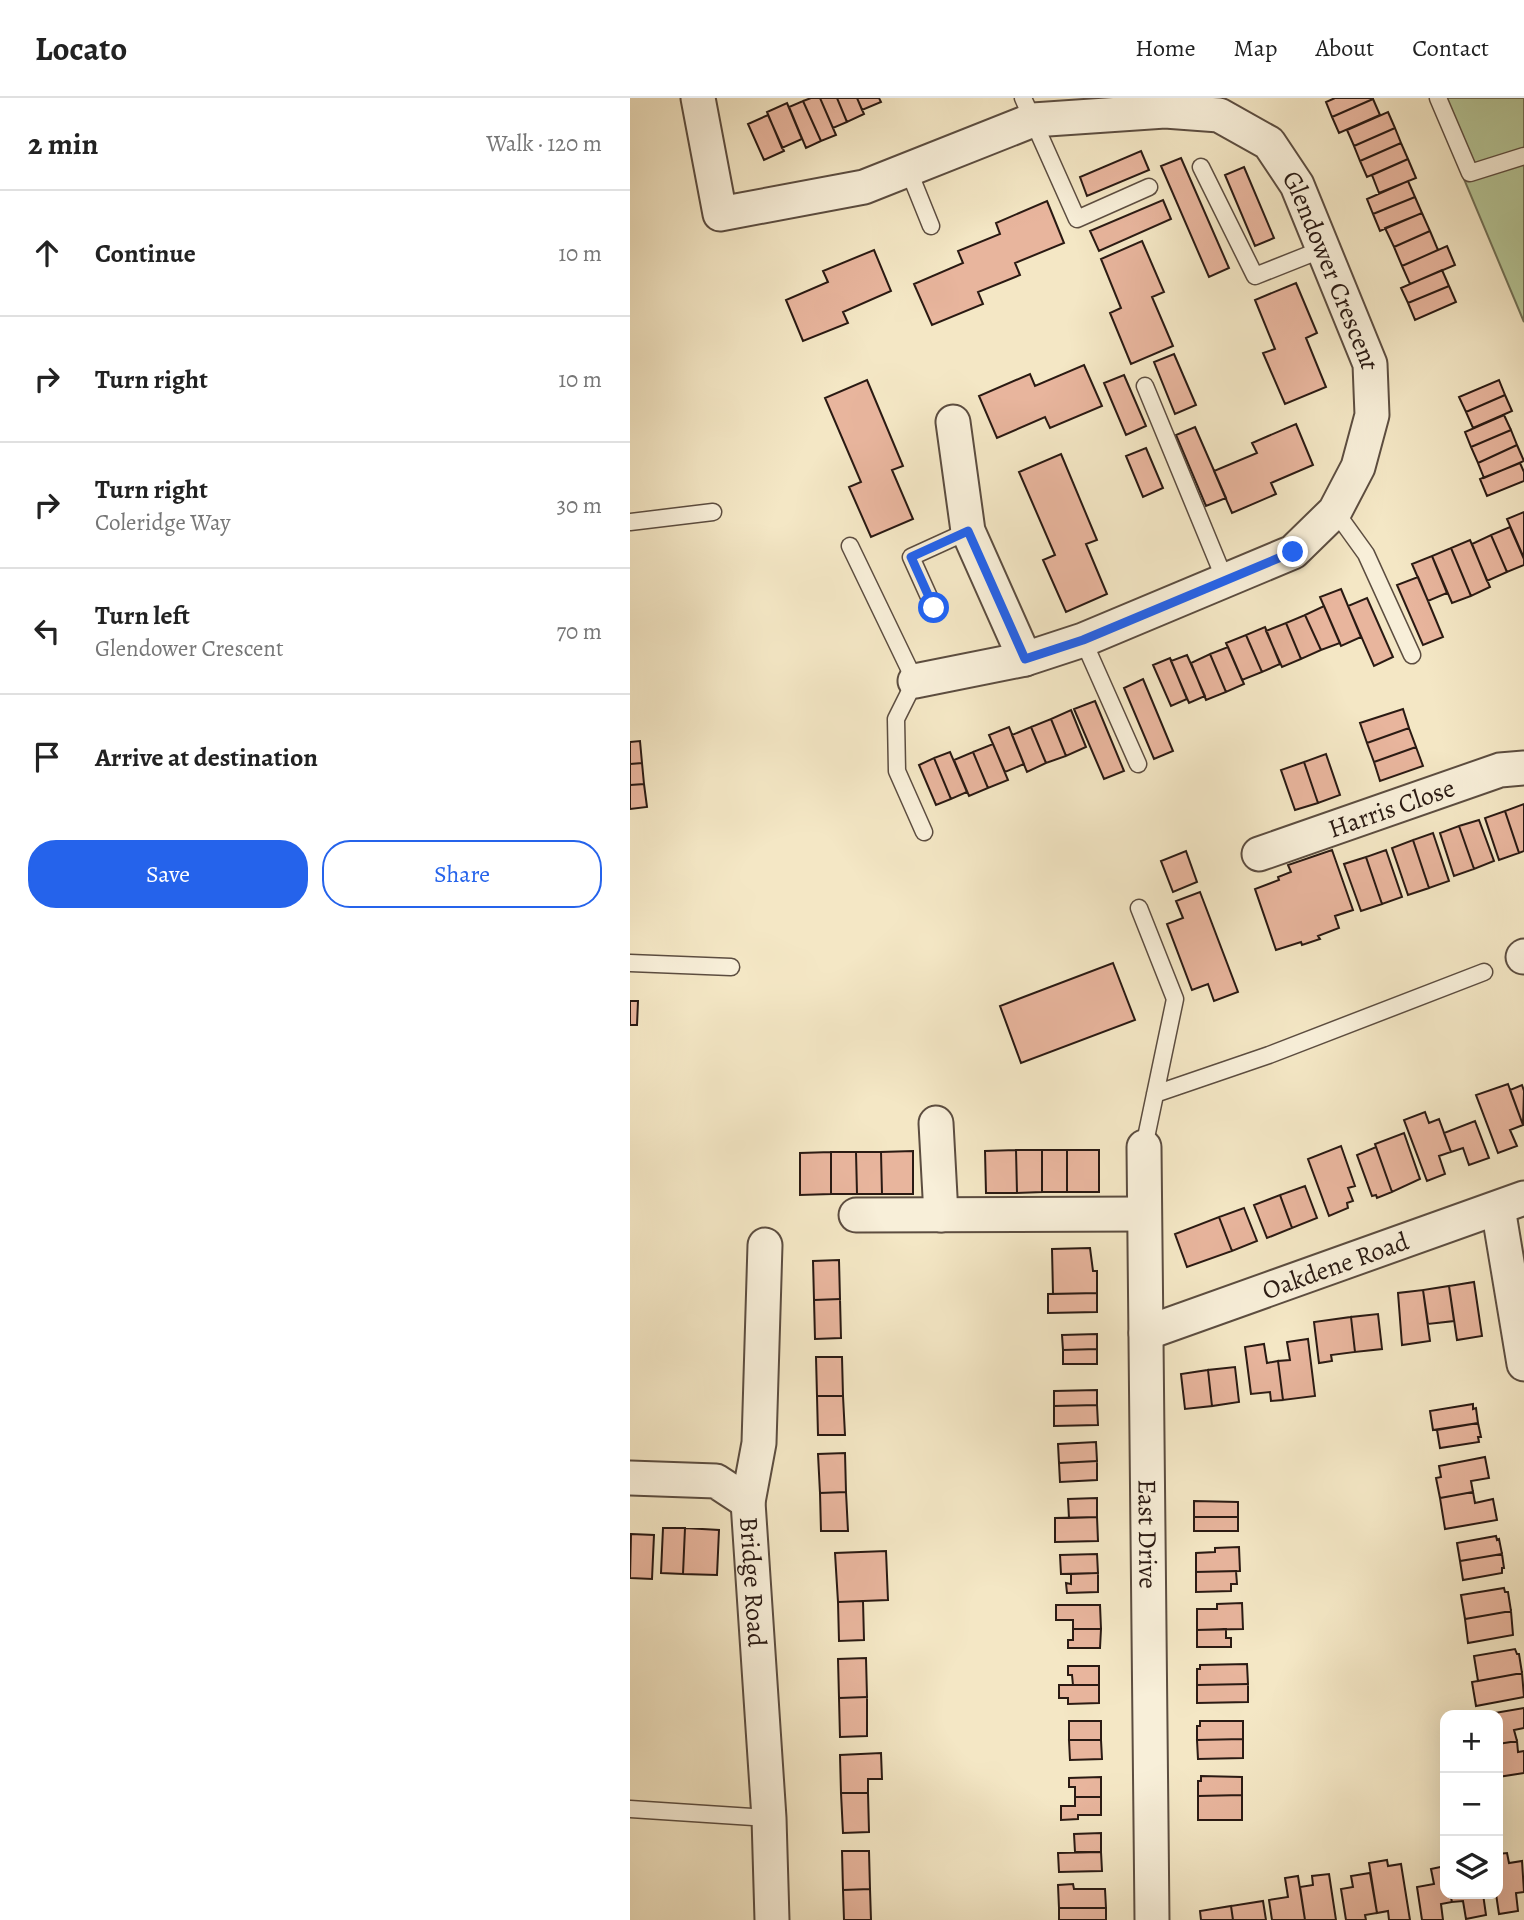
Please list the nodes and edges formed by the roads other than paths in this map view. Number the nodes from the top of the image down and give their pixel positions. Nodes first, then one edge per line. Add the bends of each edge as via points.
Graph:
1 (698, 98) edge
2 (1438, 98) edge
3 (1222, 106) edge
4 (1028, 109) edge
5 (1524, 156) edge
6 (1201, 167) dead end
7 (908, 169) junction
8 (1149, 187) dead end
9 (931, 226) dead end
10 (1323, 248) junction
11 (1145, 386) dead end
12 (953, 422) dead end
13 (1335, 511) junction
14 (713, 512) dead end
15 (630, 522) edge
16 (968, 531) junction
17 (850, 546) dead end
18 (1225, 580) junction
19 (934, 608) dead end
20 (1083, 640) junction
21 (1412, 655) dead end
22 (1025, 659) junction
23 (915, 681) junction
24 (1138, 764) dead end
25 (1524, 768) edge
26 (925, 832) dead end
27 (1259, 854) dead end
28 (1139, 908) dead end
29 (630, 963) edge
30 (731, 967) dead end
31 (1484, 972) dead end
32 (1155, 1094) junction
33 (936, 1123) dead end
34 (1144, 1147) joint
35 (1511, 1203) edge
36 (1144, 1214) junction
37 (856, 1215) dead end
38 (941, 1215) junction
39 (765, 1245) dead end
40 (1146, 1333) junction
41 (1524, 1364) edge
42 (630, 1478) edge
43 (748, 1502) junction
44 (630, 1809) edge
45 (769, 1818) junction
46 (772, 1920) edge
47 (1152, 1920) edge

1 - 7 street, Glendower Crescent via 720,214 863,187
2 - 5 lane via 1470,173
3 - 4 street, Glendower Crescent via 1165,111
3 - 10 street, Glendower Crescent via 1269,143 1297,185
4 - 7 street, Glendower Crescent
4 - 8 lane via 1077,219
6 - 10 lane via 1255,276
7 - 9 lane
10 - 13 street, Glendower Crescent via 1370,364 1372,415 1358,467
11 - 18 lane
12 - 16 street
13 - 18 street, Glendower Crescent via 1293,552
13 - 21 lane via 1366,554
14 - 15 lane
16 - 19 lane via 911,557
16 - 22 street
17 - 23 lane
18 - 20 street, Glendower Crescent
20 - 22 street, Glendower Crescent
20 - 24 lane
22 - 23 street, Glendower Crescent
23 - 26 lane via 896,719 897,771
25 - 27 street, Harris Close via 1500,770
28 - 32 lane via 1175,999
29 - 30 lane
31 - 32 lane
32 - 34 lane
33 - 38 street
34 - 36 street, East Drive
35 - 40 street, Oakdene Road
35 - 41 street
36 - 38 street
36 - 40 street, East Drive
37 - 38 street
39 - 43 street, Bridge Road via 759,1443
40 - 47 street, East Drive
42 - 43 street via 716,1481
43 - 45 street, Bridge Road
44 - 45 lane
45 - 46 street, Bridge Road

